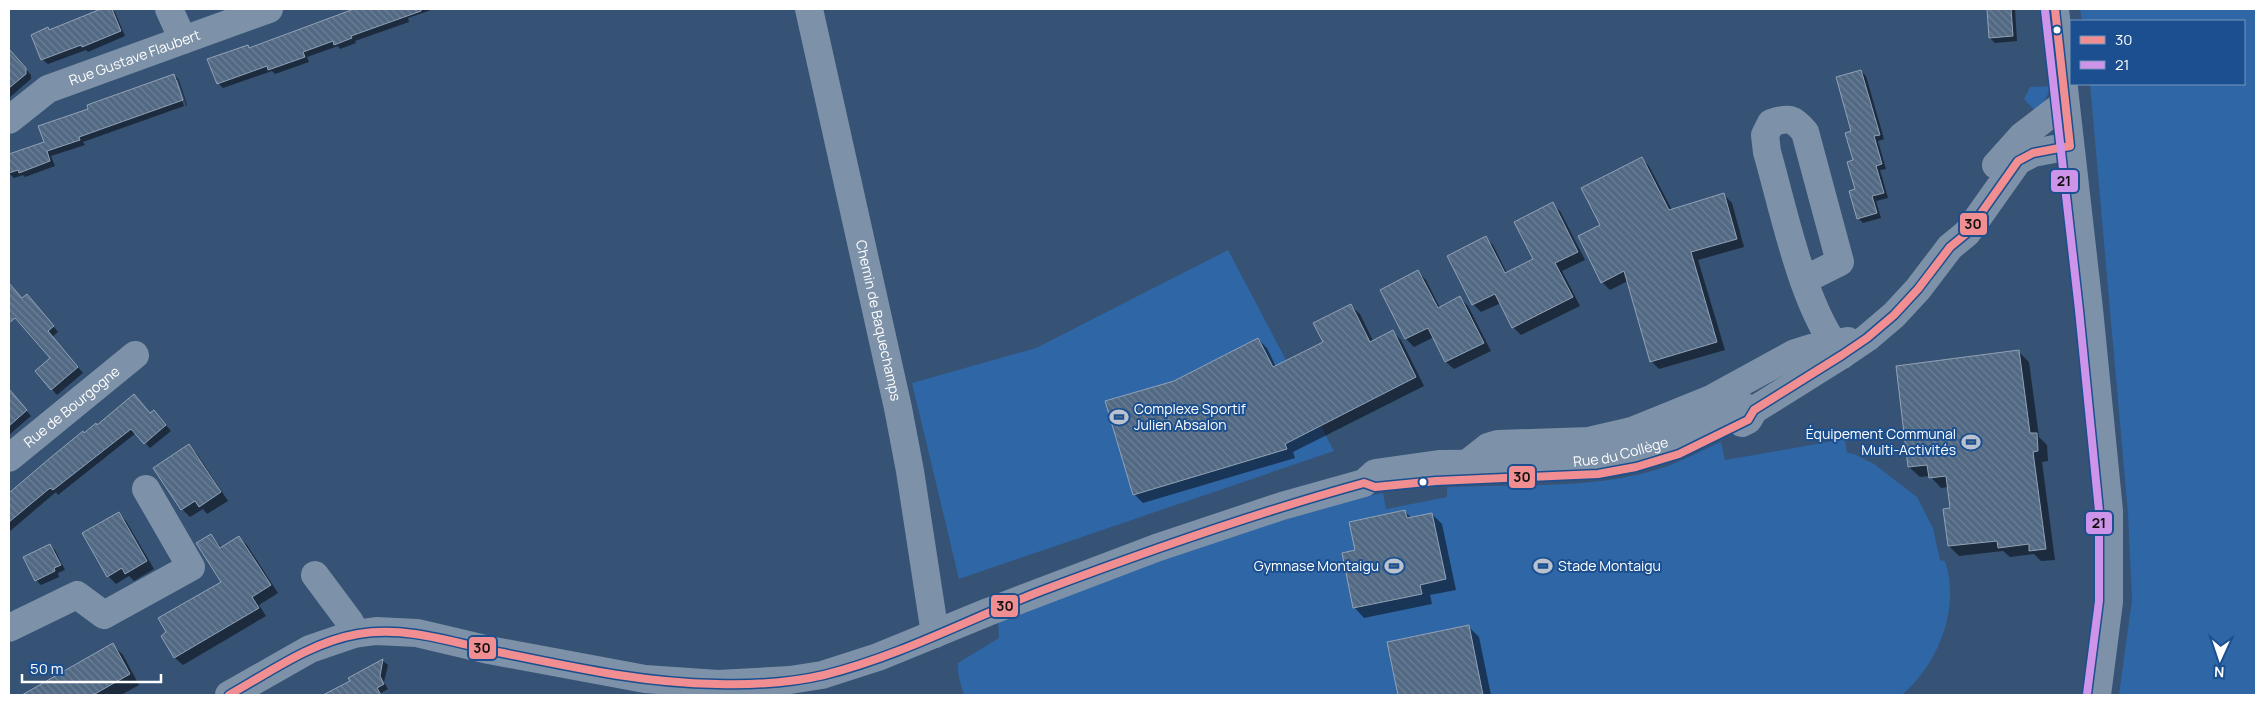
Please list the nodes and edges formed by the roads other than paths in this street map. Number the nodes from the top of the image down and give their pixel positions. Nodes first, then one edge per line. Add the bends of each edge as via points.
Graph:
1 (169, 9) edge
2 (269, 9) edge
3 (809, 9) edge
4 (2055, 9) edge
5 (183, 40) junction
6 (2066, 104) junction
7 (9, 120) edge
8 (2070, 146) junction
9 (1950, 247) junction
10 (1804, 280) junction
11 (1837, 349) junction
12 (135, 355) dead end
13 (1754, 410) junction
14 (9, 458) edge
15 (1468, 464) junction
16 (1364, 483) junction
17 (146, 489) dead end
18 (315, 575) dead end
19 (9, 628) edge
20 (354, 634) junction
21 (935, 634) junction
22 (230, 695) edge
23 (2097, 695) edge

1 - 5 street
2 - 5 street, Rue Gustave Flaubert
3 - 21 street, Chemin de Baquechamps via 898,408
4 - 6 street
5 - 7 street, Rue Gustave Flaubert via 48,89
6 - 8 street
6 - 9 street, Rue du Collège via 2022,136 1994,167 1955,225
8 - 9 street, Rue du Collège via 2033,153 2018,161 1967,233
8 - 23 street via 2103,443 2110,541 2107,629
9 - 11 street, Rue du Collège via 1894,315 1867,338
10 - 10 street via 1840,262 1805,132 1796,122 1785,118 1771,123 1766,135 1767,152
10 - 11 street via 1817,316
11 - 13 street, Rue du Collège
11 - 15 street via 1795,353 1711,399 1632,432 1589,441 1498,444 1488,447
12 - 14 street, Rue de Bourgogne
13 - 15 street, Rue du Collège via 1741,406 1670,441 1608,458
13 - 16 street, Rue du Collège via 1748,420 1679,454 1617,471 1375,487
15 - 16 street, Rue du Collège via 1375,473
16 - 21 street, Rue du Collège via 1156,548
17 - 19 street via 192,567 104,615 77,596
18 - 20 street via 350,622
20 - 21 street, Rue du Collège via 376,631 417,633 645,679 718,684 822,675
20 - 22 street, Rue du Collège via 310,649

